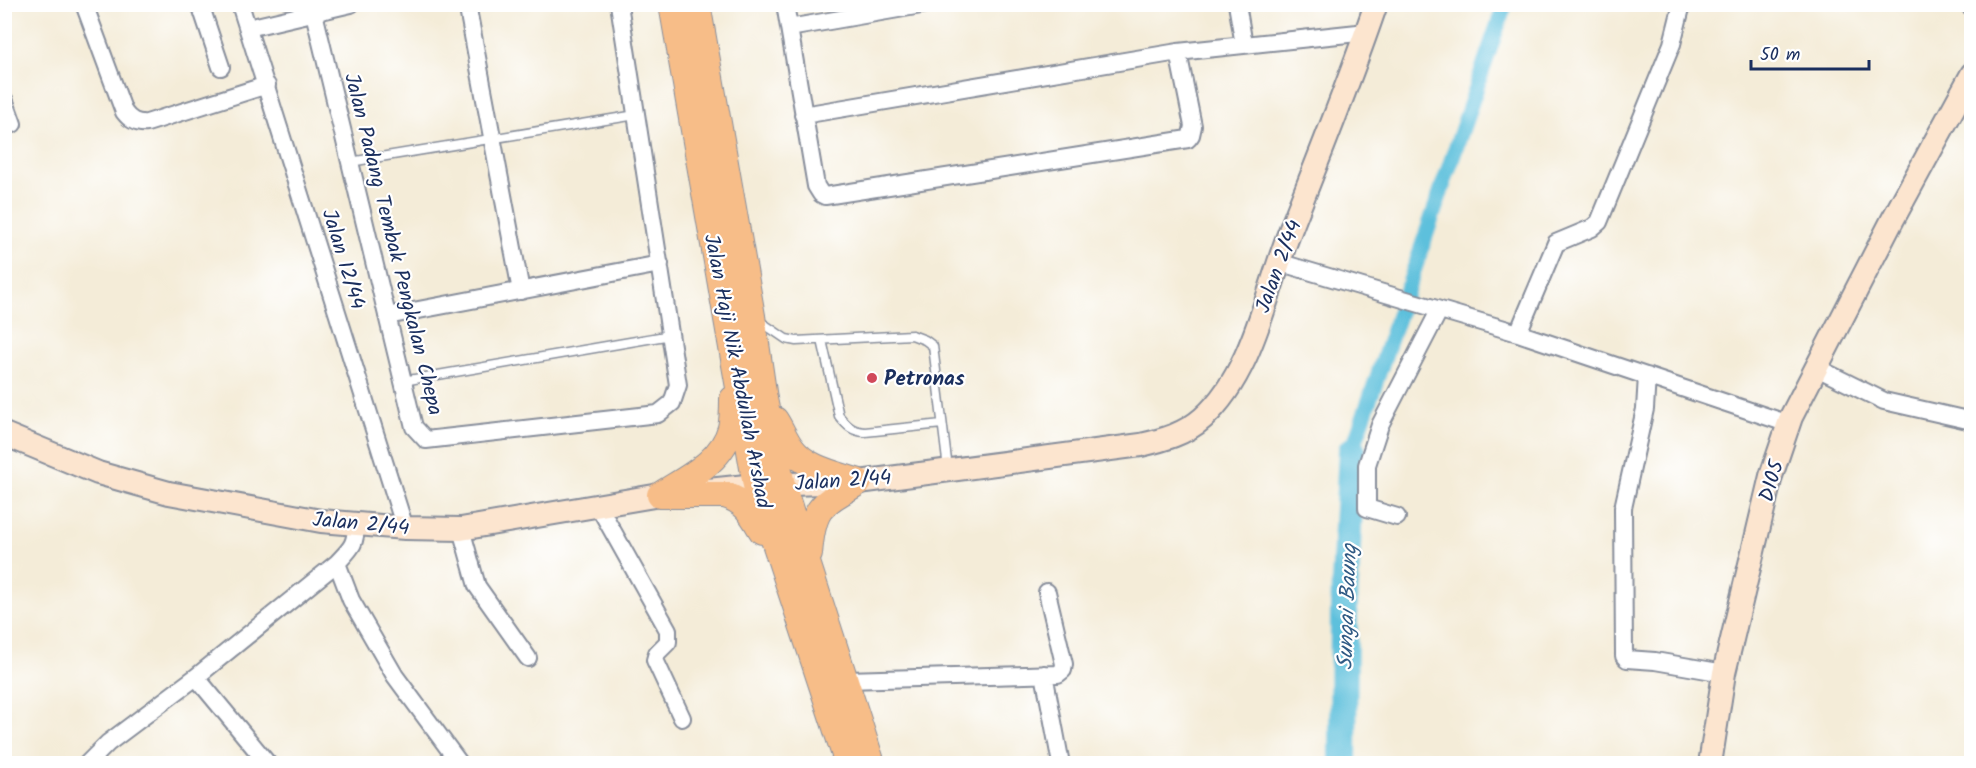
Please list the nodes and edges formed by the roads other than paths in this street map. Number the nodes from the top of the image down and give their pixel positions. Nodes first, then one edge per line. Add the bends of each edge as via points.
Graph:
1 (84, 4) edge
2 (200, 4) edge
3 (240, 4) edge
4 (351, 4) edge
5 (467, 4) edge
6 (619, 4) edge
7 (672, 4) edge
8 (697, 4) edge
9 (785, 4) edge
10 (927, 4) edge
11 (1237, 4) edge
12 (1376, 4) edge
13 (1682, 4) edge
14 (1967, 4) edge
15 (1971, 7) edge
16 (315, 13) junction
17 (248, 28) junction
18 (789, 28) junction
19 (1366, 32) junction
20 (1244, 45) junction
21 (1178, 52) junction
22 (221, 66) dead end
23 (1971, 74) edge
24 (267, 85) junction
25 (4, 99) edge
26 (636, 115) junction
27 (803, 116) junction
28 (13, 124) dead end
29 (492, 139) junction
30 (350, 162) junction
31 (1278, 262) junction
32 (660, 264) junction
33 (521, 291) junction
34 (1439, 311) junction
35 (387, 316) junction
36 (752, 316) junction
37 (1518, 333) junction
38 (671, 335) junction
39 (822, 340) junction
40 (1815, 367) junction
41 (736, 371) junction
42 (1647, 376) junction
43 (403, 381) junction
44 (764, 399) junction
45 (1971, 421) edge
46 (942, 424) junction
47 (1789, 424) junction
48 (4, 434) edge
49 (948, 470) junction
50 (859, 482) junction
51 (756, 484) junction
52 (782, 485) junction
53 (660, 495) junction
54 (598, 505) junction
55 (1397, 517) dead end
56 (356, 524) junction
57 (405, 528) junction
58 (460, 529) junction
59 (337, 563) junction
60 (808, 563) junction
61 (785, 574) junction
62 (1047, 592) dead end
63 (528, 658) dead end
64 (1044, 674) junction
65 (1724, 674) junction
66 (196, 677) junction
67 (846, 680) junction
68 (682, 718) dead end
69 (87, 764) edge
70 (268, 764) edge
71 (460, 764) edge
72 (848, 764) edge
73 (872, 764) edge
74 (1061, 764) edge
75 (1710, 764) edge

1 - 24 street via 124,112 134,122 147,123
2 - 22 street
3 - 17 street, Jalan 12/44
4 - 16 street
5 - 29 street
6 - 26 street, Jalan Padang Tembak Pengkalan Chepa
7 - 41 main road, Jalan Haji Nik Abdullah Arshad
8 - 36 main road, Jalan Haji Nik Abdullah Arshad
9 - 18 street
10 - 18 street
11 - 20 street
12 - 19 street, Jalan 2/44
13 - 37 street via 1672,44 1599,222 1556,243
14 - 15 street
16 - 17 street
16 - 30 street, Jalan Padang Tembak Pengkalan Chepa
17 - 24 street, Jalan 12/44
18 - 27 street
19 - 20 street
19 - 31 street, Jalan 2/44
20 - 21 street
21 - 27 street
21 - 27 street via 1193,126 1191,135 1183,140 825,196 816,186
23 - 40 street, D105
24 - 57 street, Jalan 12/44
25 - 28 street
26 - 29 lane
26 - 32 street, Jalan Padang Tembak Pengkalan Chepa
29 - 30 lane
29 - 33 street
30 - 35 street, Jalan Padang Tembak Pengkalan Chepa
31 - 34 street
31 - 49 street, Jalan 2/44 via 1234,380 1202,419 1180,433 1141,445
32 - 33 street
32 - 38 street, Jalan Padang Tembak Pengkalan Chepa
33 - 35 street
34 - 37 street
34 - 55 street via 1380,425 1366,465 1367,508
35 - 43 street, Jalan Padang Tembak Pengkalan Chepa
36 - 39 lane via 786,339
36 - 44 main road, Jalan Haji Nik Abdullah Arshad
37 - 42 street
38 - 43 lane
38 - 43 street, Jalan Padang Tembak Pengkalan Chepa via 678,385 672,403 658,414 426,440 414,427
39 - 46 lane via 839,416 846,425 865,432
39 - 46 lane via 912,335 925,339 933,346
40 - 45 street via 1884,400
40 - 47 street, D105
41 - 51 main road, Jalan Haji Nik Abdullah Arshad
41 - 53 main road via 731,427 724,443 706,466
42 - 47 street
42 - 65 street via 1645,409 1623,508 1624,656
44 - 50 main road via 792,450 801,458 822,470
44 - 52 main road, Jalan Haji Nik Abdullah Arshad
46 - 49 lane
47 - 65 street, D105 via 1771,476
48 - 56 street, Jalan 2/44 via 98,473 169,493
49 - 50 street, Jalan 2/44
50 - 52 street, Jalan 2/44
50 - 60 main road via 820,508 811,527
51 - 52 street, Jalan 2/44
51 - 53 street, Jalan 2/44
51 - 61 main road, Jalan Haji Nik Abdullah Arshad
52 - 60 main road, Jalan Haji Nik Abdullah Arshad
53 - 54 street, Jalan 2/44
53 - 61 main road via 724,495 743,504 752,512
54 - 58 street, Jalan 2/44
54 - 68 street via 668,630 668,642 655,660
56 - 57 street, Jalan 2/44
56 - 59 street via 354,546
57 - 58 street, Jalan 2/44
58 - 63 street via 477,586
59 - 66 street
59 - 71 street via 351,600 395,676
60 - 67 main road, Jalan Haji Nik Abdullah Arshad
61 - 72 main road, Jalan Haji Nik Abdullah Arshad
62 - 64 street via 1064,664 1058,674
64 - 67 street
64 - 74 street
65 - 75 street, D105
66 - 69 street via 108,743
66 - 70 street
67 - 73 main road, Jalan Haji Nik Abdullah Arshad

